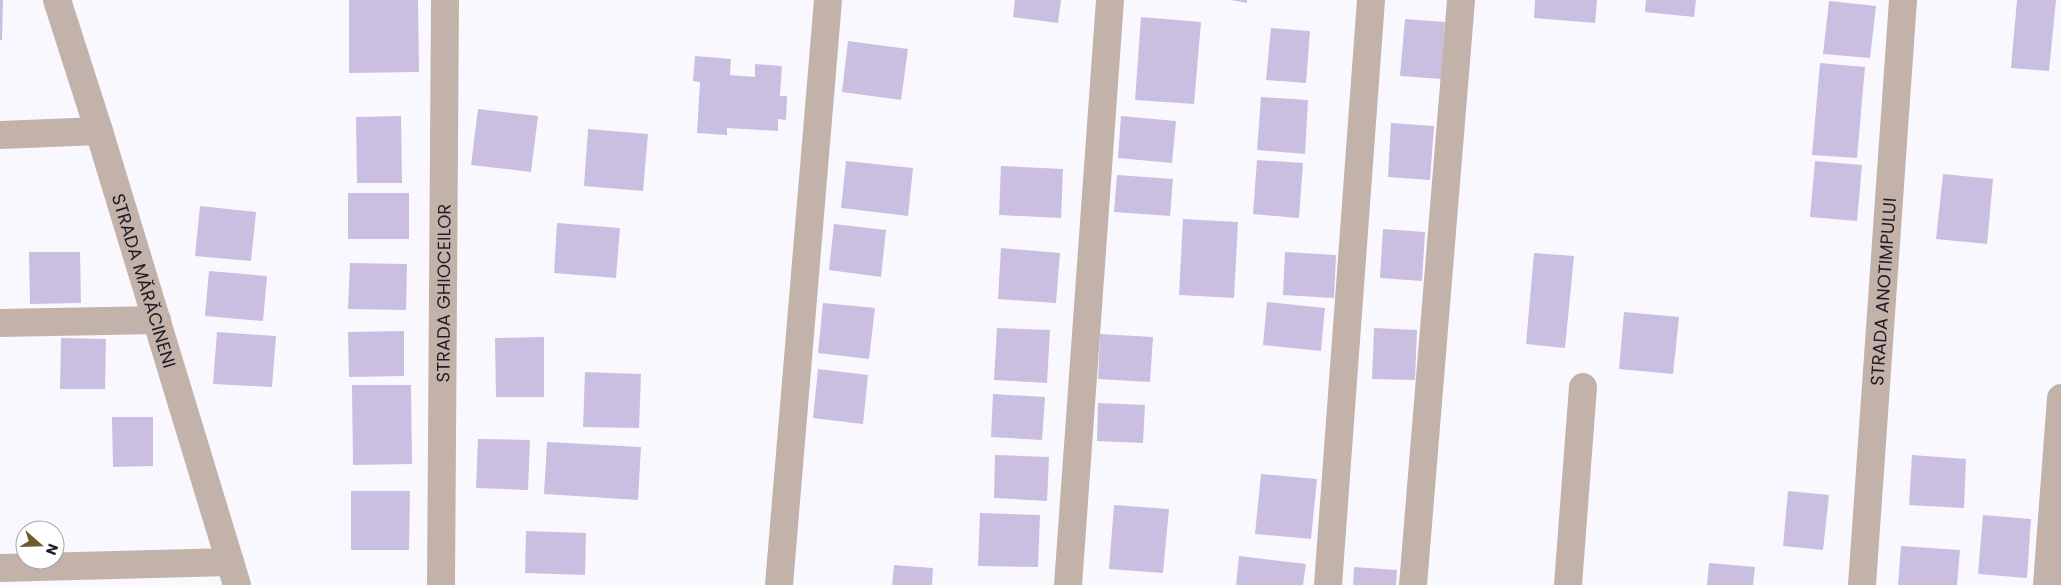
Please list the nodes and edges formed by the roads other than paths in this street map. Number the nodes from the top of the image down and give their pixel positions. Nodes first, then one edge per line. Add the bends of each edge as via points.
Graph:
1 (58, 0) edge
2 (445, 0) edge
3 (828, 0) edge
4 (1110, 0) edge
5 (1371, 0) edge
6 (1462, 0) edge
7 (1903, 0) edge
8 (100, 131) junction
9 (0, 135) edge
10 (157, 320) junction
11 (0, 323) edge
12 (1583, 388) dead end
13 (2061, 398) edge
14 (0, 568) edge
15 (233, 573) edge
16 (442, 585) edge
17 (779, 585) edge
18 (1068, 585) edge
19 (1328, 585) edge
20 (1413, 585) edge
21 (1568, 585) edge
22 (1862, 585) edge
23 (2047, 585) edge

1 - 8 street, STRADA MĂRĂCINENI
2 - 16 street, STRADA GHIOCEILOR
3 - 17 street
4 - 18 street
5 - 19 street
6 - 20 street
7 - 22 street, STRADA ANOTIMPULUI
8 - 9 street
8 - 10 street, STRADA MĂRĂCINENI
10 - 11 street
10 - 15 street, STRADA MĂRĂCINENI
12 - 21 street
13 - 23 street
14 - 15 street, STRADA MĂRĂCINENI

